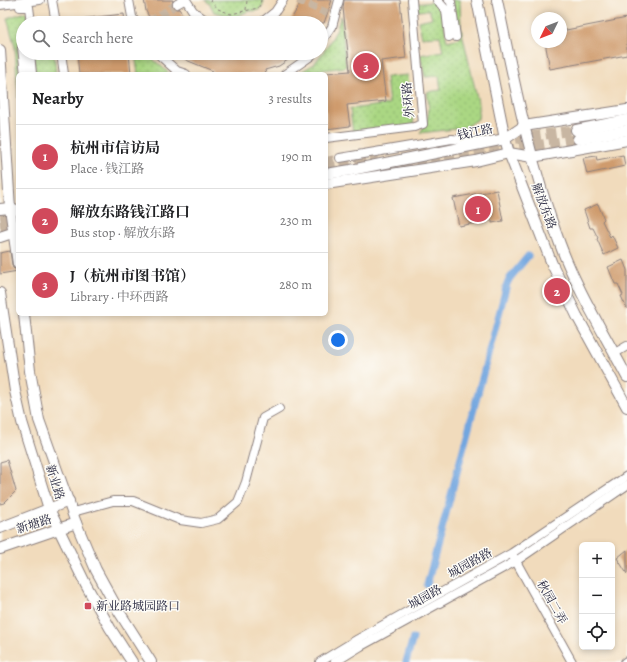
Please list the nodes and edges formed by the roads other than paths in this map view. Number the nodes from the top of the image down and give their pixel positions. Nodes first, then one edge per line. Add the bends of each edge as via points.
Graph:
1 (40, 0) edge
2 (52, 0) edge
3 (129, 0) edge
4 (283, 0) edge
5 (339, 0) edge
6 (412, 0) edge
7 (437, 0) edge
8 (449, 0) edge
9 (477, 0) edge
10 (497, 0) edge
11 (183, 1) edge
12 (15, 3) junction
13 (0, 5) edge
14 (30, 16) edge
15 (54, 16) edge
16 (132, 16) edge
17 (199, 16) edge
18 (270, 16) edge
19 (328, 32) edge
20 (0, 50) edge
21 (23, 60) edge
22 (31, 60) edge
23 (62, 60) edge
24 (165, 60) edge
25 (305, 60) edge
26 (24, 72) edge
27 (32, 72) edge
28 (64, 72) edge
29 (180, 72) edge
30 (288, 72) edge
31 (627, 110) edge
32 (627, 120) edge
33 (524, 126) junction
34 (627, 130) edge
35 (328, 138) edge
36 (505, 139) junction
37 (627, 140) edge
38 (488, 142) junction
39 (509, 153) junction
40 (532, 157) junction
41 (340, 158) tunnel mouth
42 (328, 174) edge
43 (328, 184) edge
44 (11, 209) edge
45 (16, 231) edge
46 (0, 237) edge
47 (0, 293) edge
48 (24, 316) edge
49 (627, 346) edge
50 (614, 353) junction
51 (627, 377) edge
52 (627, 407) edge
53 (279, 409) dead end
54 (627, 476) edge
55 (627, 485) edge
56 (69, 501) junction
57 (49, 509) junction
58 (73, 512) junction
59 (76, 523) junction
60 (0, 528) edge
61 (59, 530) junction
62 (0, 549) edge
63 (514, 557) junction
64 (132, 662) edge
65 (151, 662) edge
66 (320, 662) edge
67 (335, 662) edge
68 (572, 662) edge

1 - 12 street
2 - 15 street
3 - 16 street
4 - 18 street
5 - 19 street via 332,14 332,27
6 - 35 street, 外环路 via 422,124
7 - 8 street via 446,10 452,37
9 - 36 main road, 解放东路
10 - 33 main road, 解放东路
11 - 17 street
12 - 13 street
12 - 14 street via 20,7 29,7
20 - 44 main road
21 - 26 street
22 - 27 street
23 - 28 street
24 - 29 street
25 - 30 street
31 - 33 main road, 钱江路
32 - 34 main road via 577,134
33 - 36 main road, 钱江路
33 - 40 main road, 解放东路
36 - 38 main road, 钱江路
36 - 39 main road, 解放东路
37 - 40 main road
38 - 41 street via 452,139
38 - 42 main road, 钱江路
39 - 40 main road
39 - 43 main road via 476,161
39 - 52 main road, 解放东路 via 552,264 577,316
40 - 50 main road, 解放东路 via 560,244 580,290
44 - 45 main road
45 - 46 main road
47 - 57 main road, 新业路 via 20,414
48 - 56 main road, 新业路 via 30,370 40,420
49 - 50 street
50 - 51 main road, 解放东路
53 - 58 street via 263,418 238,502 218,519 200,523 180,520 133,501 113,501
54 - 63 street, 城园路路
55 - 63 street, 城园路
56 - 57 main road, 新塘路
56 - 58 main road, 新业路
57 - 60 main road, 新塘路
57 - 61 main road, 新业路
58 - 59 main road, 新业路
59 - 61 main road, 新塘路
59 - 65 main road, 新业路 via 96,570
61 - 62 main road, 新塘路
61 - 64 main road, 新业路 via 86,585
63 - 66 street, 城园路路 via 358,639
63 - 67 street, 城园路
63 - 68 street, 秋园二弄

